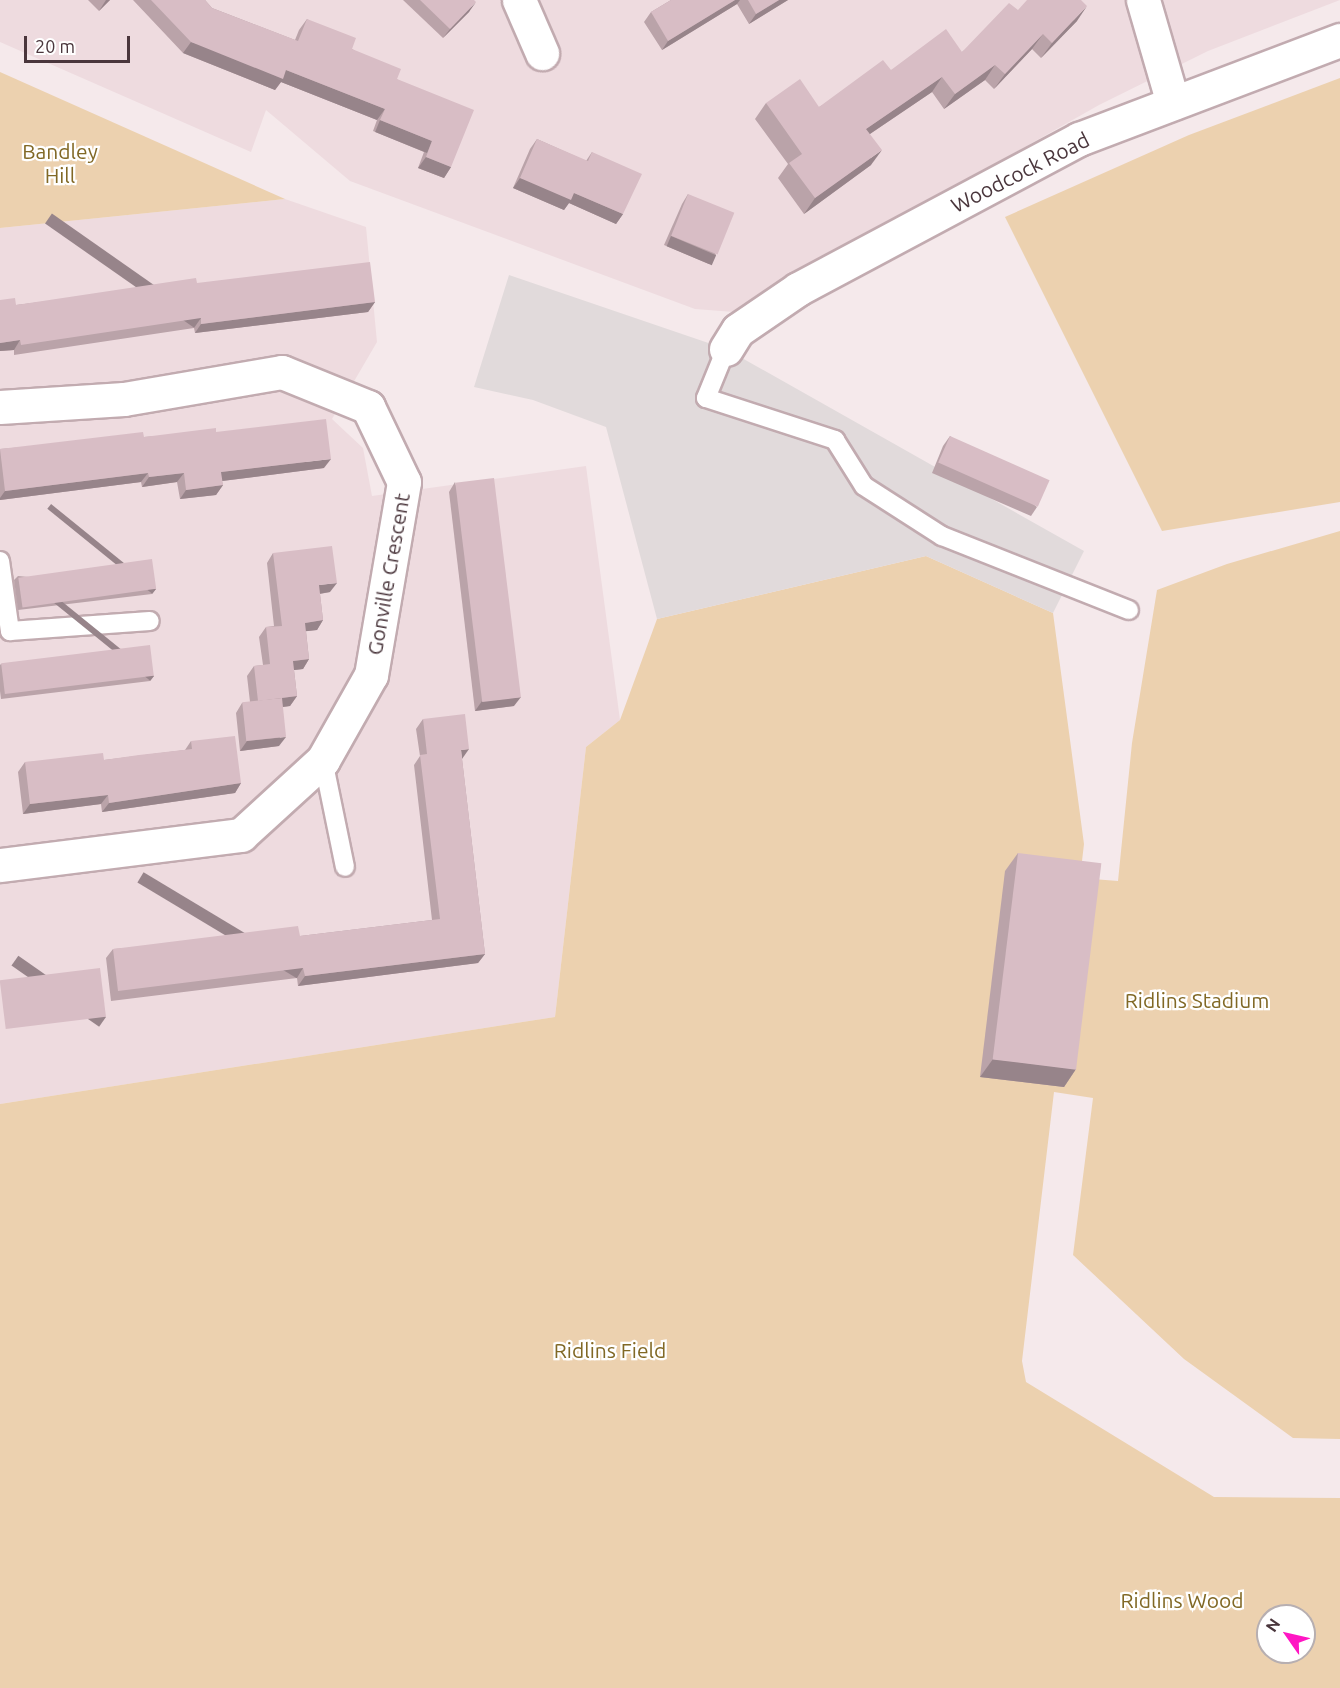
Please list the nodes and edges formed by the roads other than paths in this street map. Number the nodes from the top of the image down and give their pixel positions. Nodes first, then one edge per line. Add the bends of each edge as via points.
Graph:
1 (519, 0) edge
2 (1143, 0) edge
3 (1340, 40) edge
4 (542, 53) dead end
5 (1173, 103) junction
6 (726, 349) joint
7 (0, 407) edge
8 (0, 561) edge
9 (1129, 610) dead end
10 (150, 621) dead end
11 (323, 760) junction
12 (0, 866) edge
13 (345, 867) dead end

1 - 4 street
2 - 5 street
3 - 5 street, Woodcock Road
5 - 6 street, Woodcock Road via 1079,139 798,289 738,330
6 - 9 lane via 706,399 835,440 864,486 942,536
7 - 11 street, Gonville Crescent via 124,399 282,372 368,407 404,482 371,675
8 - 10 lane via 10,631
11 - 12 street, Gonville Crescent via 241,835
11 - 13 lane

